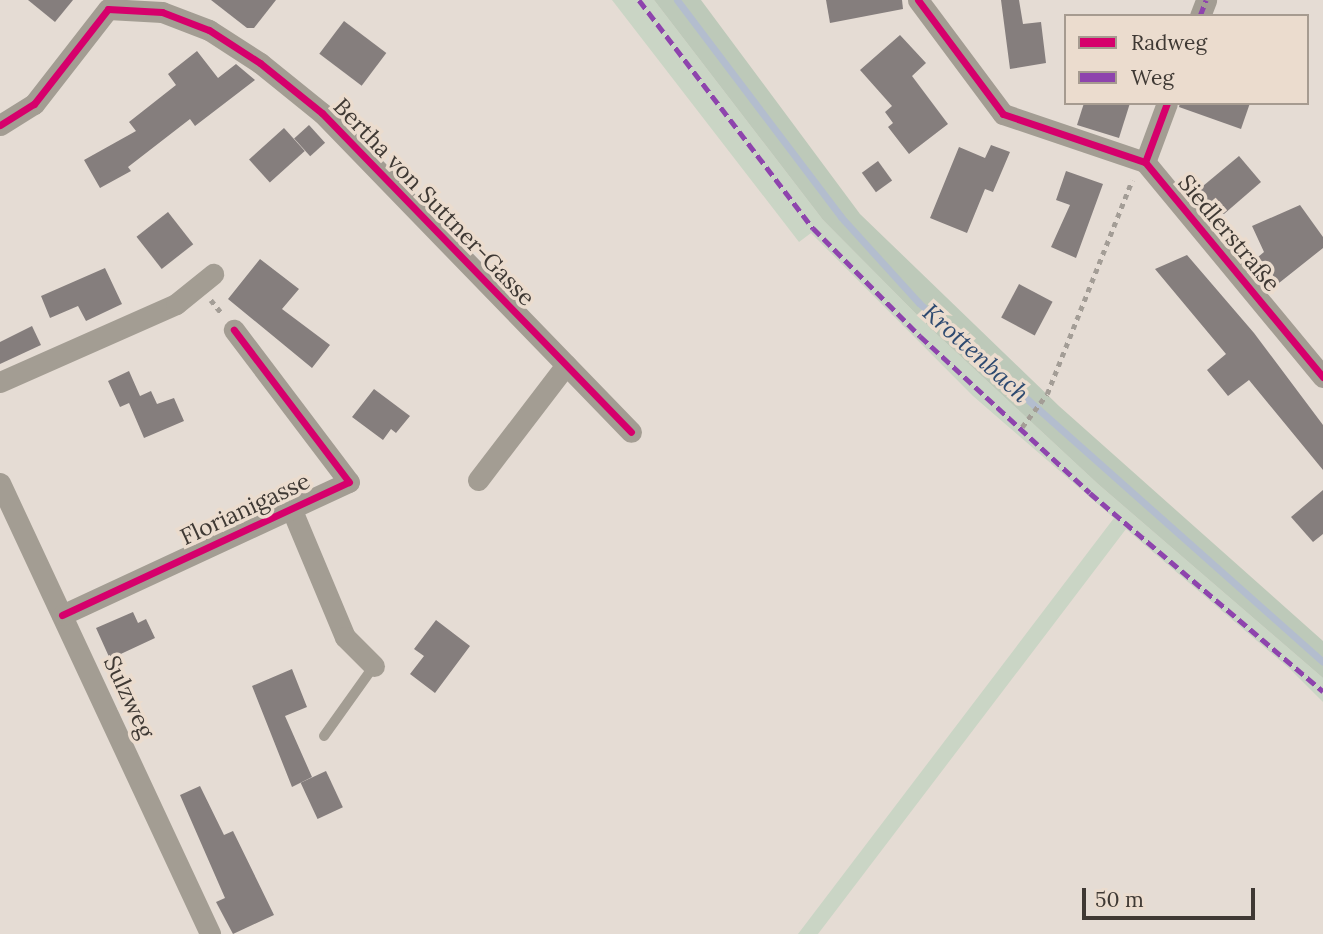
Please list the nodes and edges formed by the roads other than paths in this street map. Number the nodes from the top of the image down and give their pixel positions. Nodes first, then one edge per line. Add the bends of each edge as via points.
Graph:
1 (918, 0) edge
2 (111, 5) edge
3 (1166, 105) edge
4 (0, 125) edge
5 (1139, 170) junction
6 (206, 279) road end
7 (234, 330) road end
8 (566, 365) junction
9 (1323, 377) edge
10 (0, 382) edge
11 (631, 432) dead end
12 (478, 480) dead end
13 (0, 483) edge
14 (291, 508) junction
15 (62, 615) junction
16 (374, 666) joint
17 (324, 736) dead end
18 (210, 934) edge

1 - 5 street via 1003,114
2 - 4 street, Bertha von Suttner-Gasse via 34,104
2 - 8 street, Bertha von Suttner-Gasse via 162,12 209,30 322,113
3 - 5 street
5 - 9 street, Siedlerstraße
6 - 10 street via 176,304
7 - 14 street, Florianigasse via 349,482
8 - 11 street, Bertha von Suttner-Gasse
8 - 12 street
13 - 15 street, Sulzweg
14 - 15 street, Florianigasse
14 - 16 street, Florianigasse via 345,637
15 - 18 street, Sulzweg
16 - 17 lane, Florianigasse

